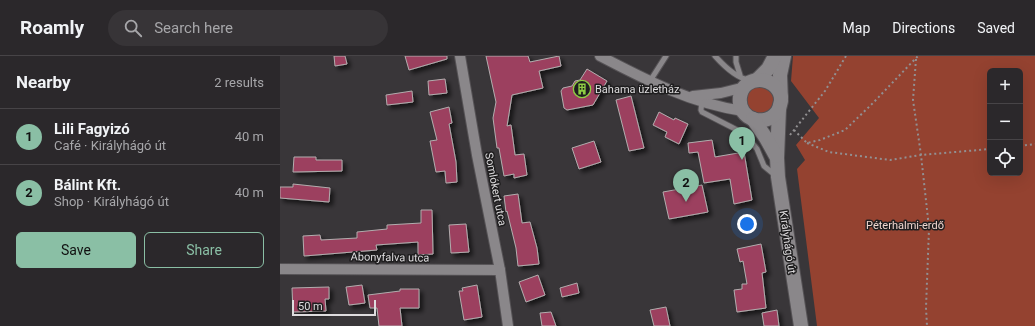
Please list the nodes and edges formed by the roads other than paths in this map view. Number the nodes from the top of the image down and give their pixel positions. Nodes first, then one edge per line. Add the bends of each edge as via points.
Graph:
1 (460, 56) edge
2 (600, 56) edge
3 (666, 56) edge
4 (716, 56) edge
5 (736, 56) edge
6 (775, 56) edge
7 (784, 56) edge
8 (749, 81) junction
9 (650, 82) junction
10 (686, 97) junction
11 (702, 101) junction
12 (780, 103) junction
13 (748, 115) junction
14 (777, 158) junction
15 (778, 177) junction
16 (280, 269) edge
17 (500, 270) junction
18 (508, 326) edge
19 (800, 326) edge

1 - 17 street, Somlókert utca
2 - 9 street
3 - 9 lane
4 - 8 lane via 725,67
5 - 8 lane via 736,67
6 - 8 street via 768,69
7 - 12 street, Királyhágó út via 780,76
8 - 10 street via 721,93
8 - 12 street via 764,80 774,84 779,90
8 - 13 street via 740,97 740,104
9 - 10 street
10 - 11 street
11 - 13 street
11 - 15 lane via 702,112 745,134 757,149 764,166
12 - 13 street via 775,115 768,119 760,121
12 - 14 street, Királyhágó út
13 - 14 street, Királyhágó út via 766,138
14 - 15 street, Királyhágó út
15 - 19 street, Királyhágó út
16 - 17 street, Abonyfalva utca
17 - 18 street, Somlókert utca

